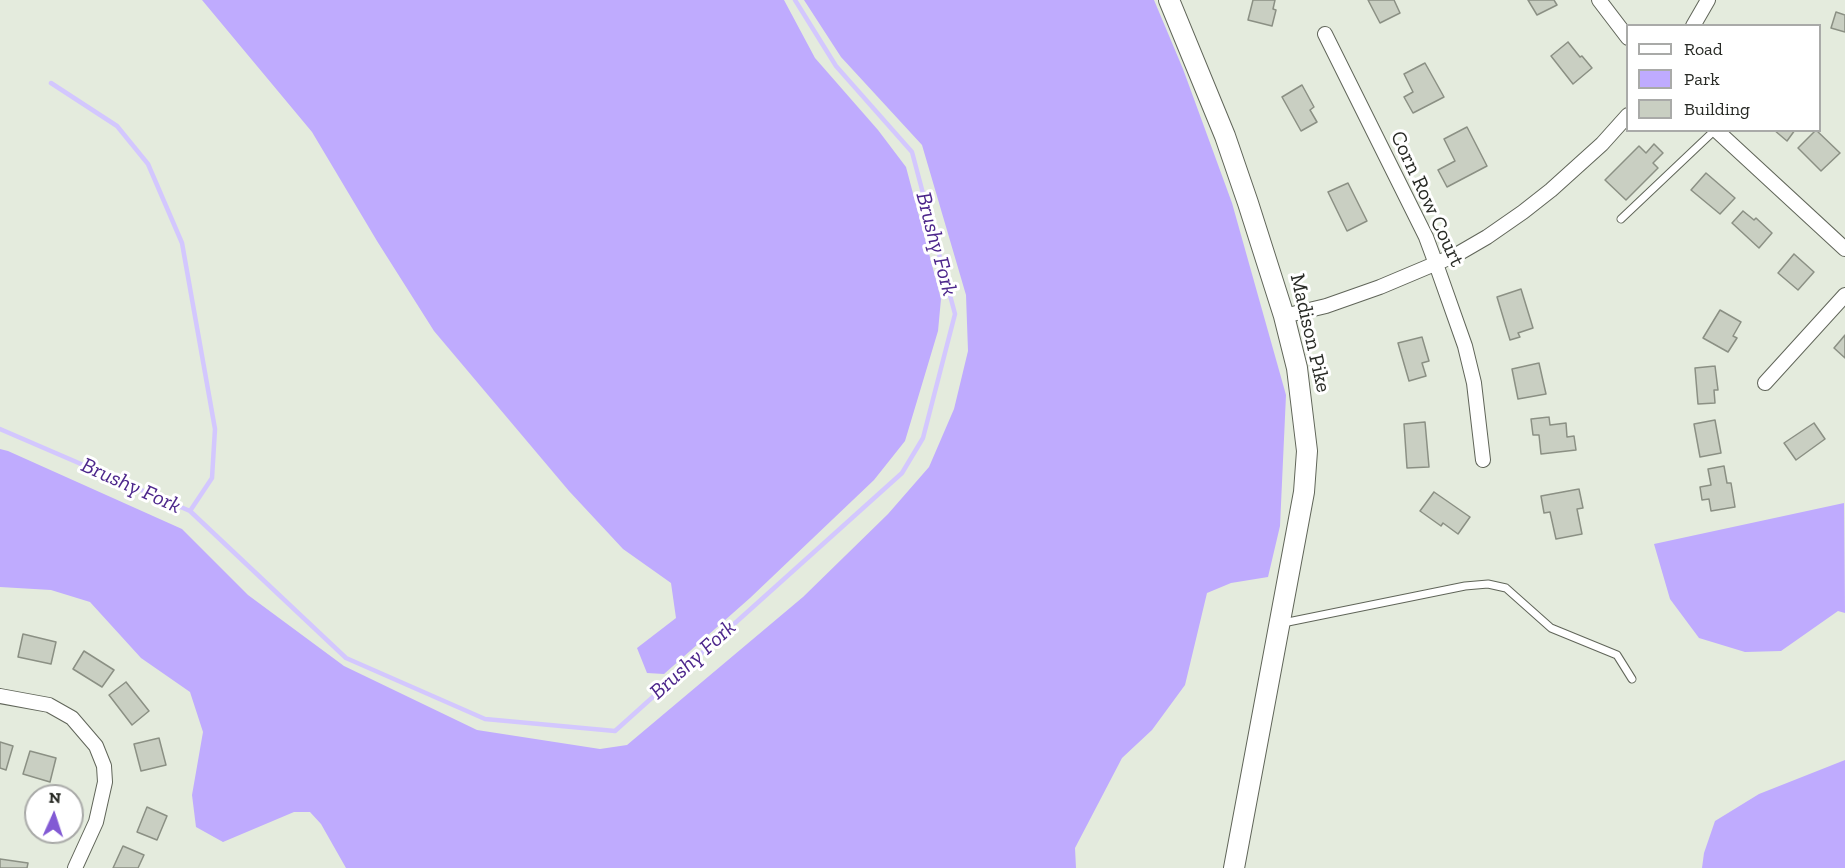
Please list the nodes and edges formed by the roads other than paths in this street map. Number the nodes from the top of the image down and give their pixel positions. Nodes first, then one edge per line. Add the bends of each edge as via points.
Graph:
1 (1169, 0) edge
2 (1599, 0) edge
3 (1708, 0) edge
4 (1694, 24) edge
5 (1325, 34) dead end
6 (1626, 35) edge
7 (1626, 117) edge
8 (1714, 132) edge
9 (1718, 132) edge
10 (1621, 219) dead end
11 (1845, 249) edge
12 (1436, 264) junction
13 (1845, 295) edge
14 (1284, 316) junction
15 (1765, 383) dead end
16 (1483, 460) dead end
17 (1280, 624) junction
18 (1632, 679) dead end
19 (0, 696) edge
20 (75, 868) edge
21 (1234, 868) edge

1 - 14 street, Madison Pike via 1225,136
2 - 6 street
3 - 4 street
5 - 12 street, Corn Row Court
7 - 12 street via 1602,144 1523,212 1477,243
8 - 10 lane
9 - 11 street
12 - 14 street via 1326,306
12 - 16 street, Corn Row Court via 1474,383
13 - 15 street
14 - 17 street, Madison Pike via 1297,368 1307,451 1304,492
17 - 18 lane via 1488,584 1506,588 1551,628 1617,655
17 - 21 street, Madison Pike
19 - 20 street via 48,705 72,718 96,746 105,782 96,822

